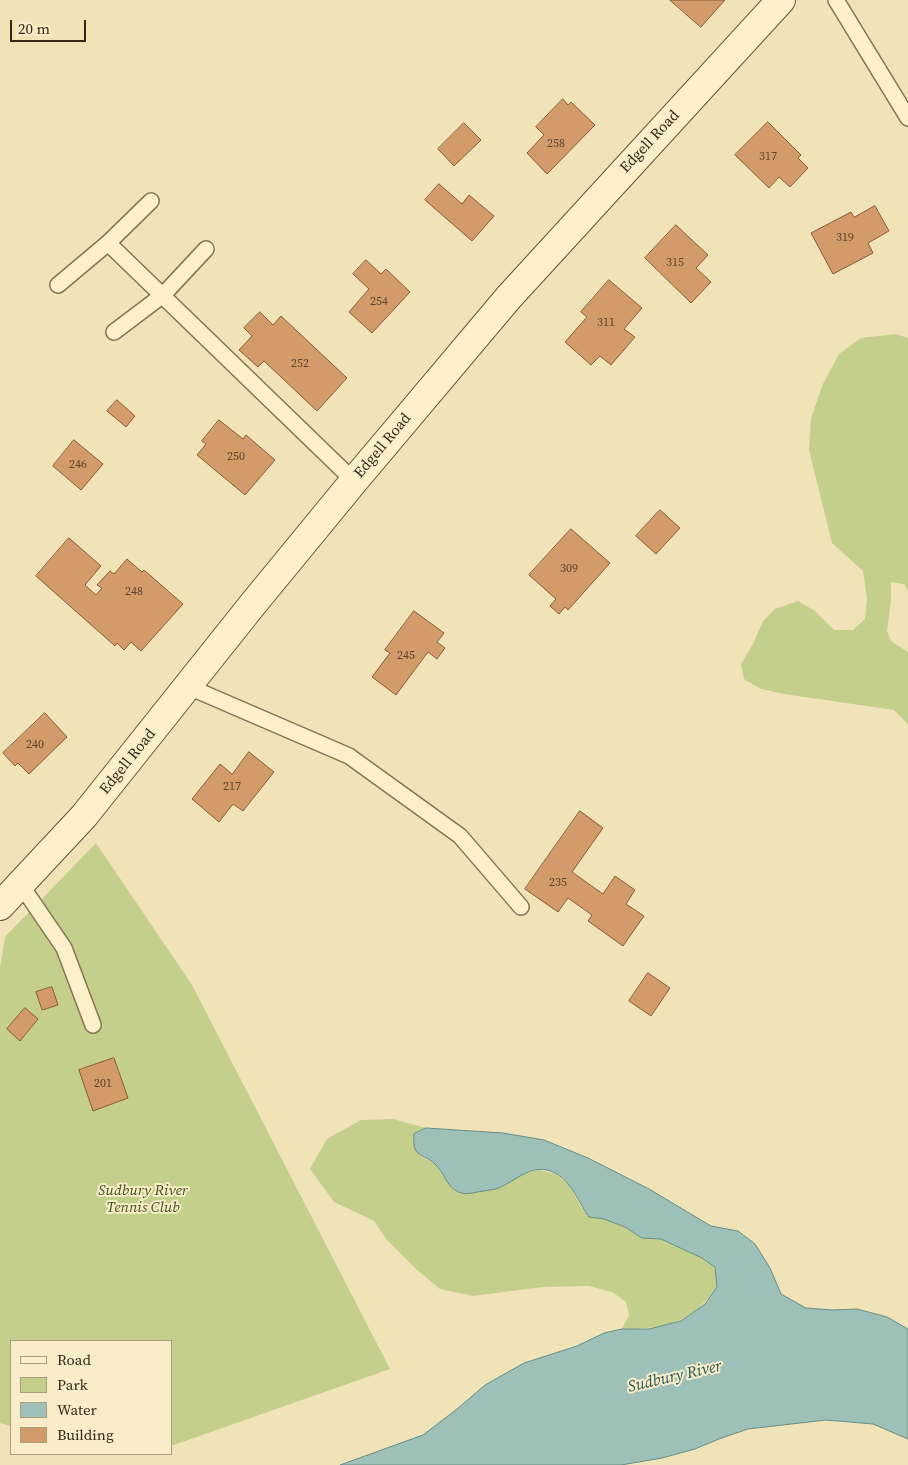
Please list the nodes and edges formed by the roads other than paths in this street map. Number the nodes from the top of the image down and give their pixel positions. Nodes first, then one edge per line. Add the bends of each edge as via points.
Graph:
1 (781, 0) edge
2 (836, 0) edge
3 (908, 118) edge
4 (151, 201) dead end
5 (108, 243) junction
6 (206, 249) dead end
7 (58, 285) dead end
8 (163, 295) junction
9 (114, 332) dead end
10 (354, 481) junction
11 (189, 687) junction
12 (21, 885) junction
13 (0, 906) edge
14 (521, 908) dead end
15 (92, 1025) dead end

1 - 10 main road, Edgell Road via 509,297
2 - 3 lane
4 - 5 lane
5 - 7 lane
5 - 8 lane
6 - 8 lane
8 - 9 lane
8 - 10 lane
10 - 11 main road, Edgell Road
11 - 12 main road, Edgell Road via 84,816
11 - 14 lane via 349,756 460,836
12 - 13 main road, Edgell Road
12 - 15 lane via 64,948

